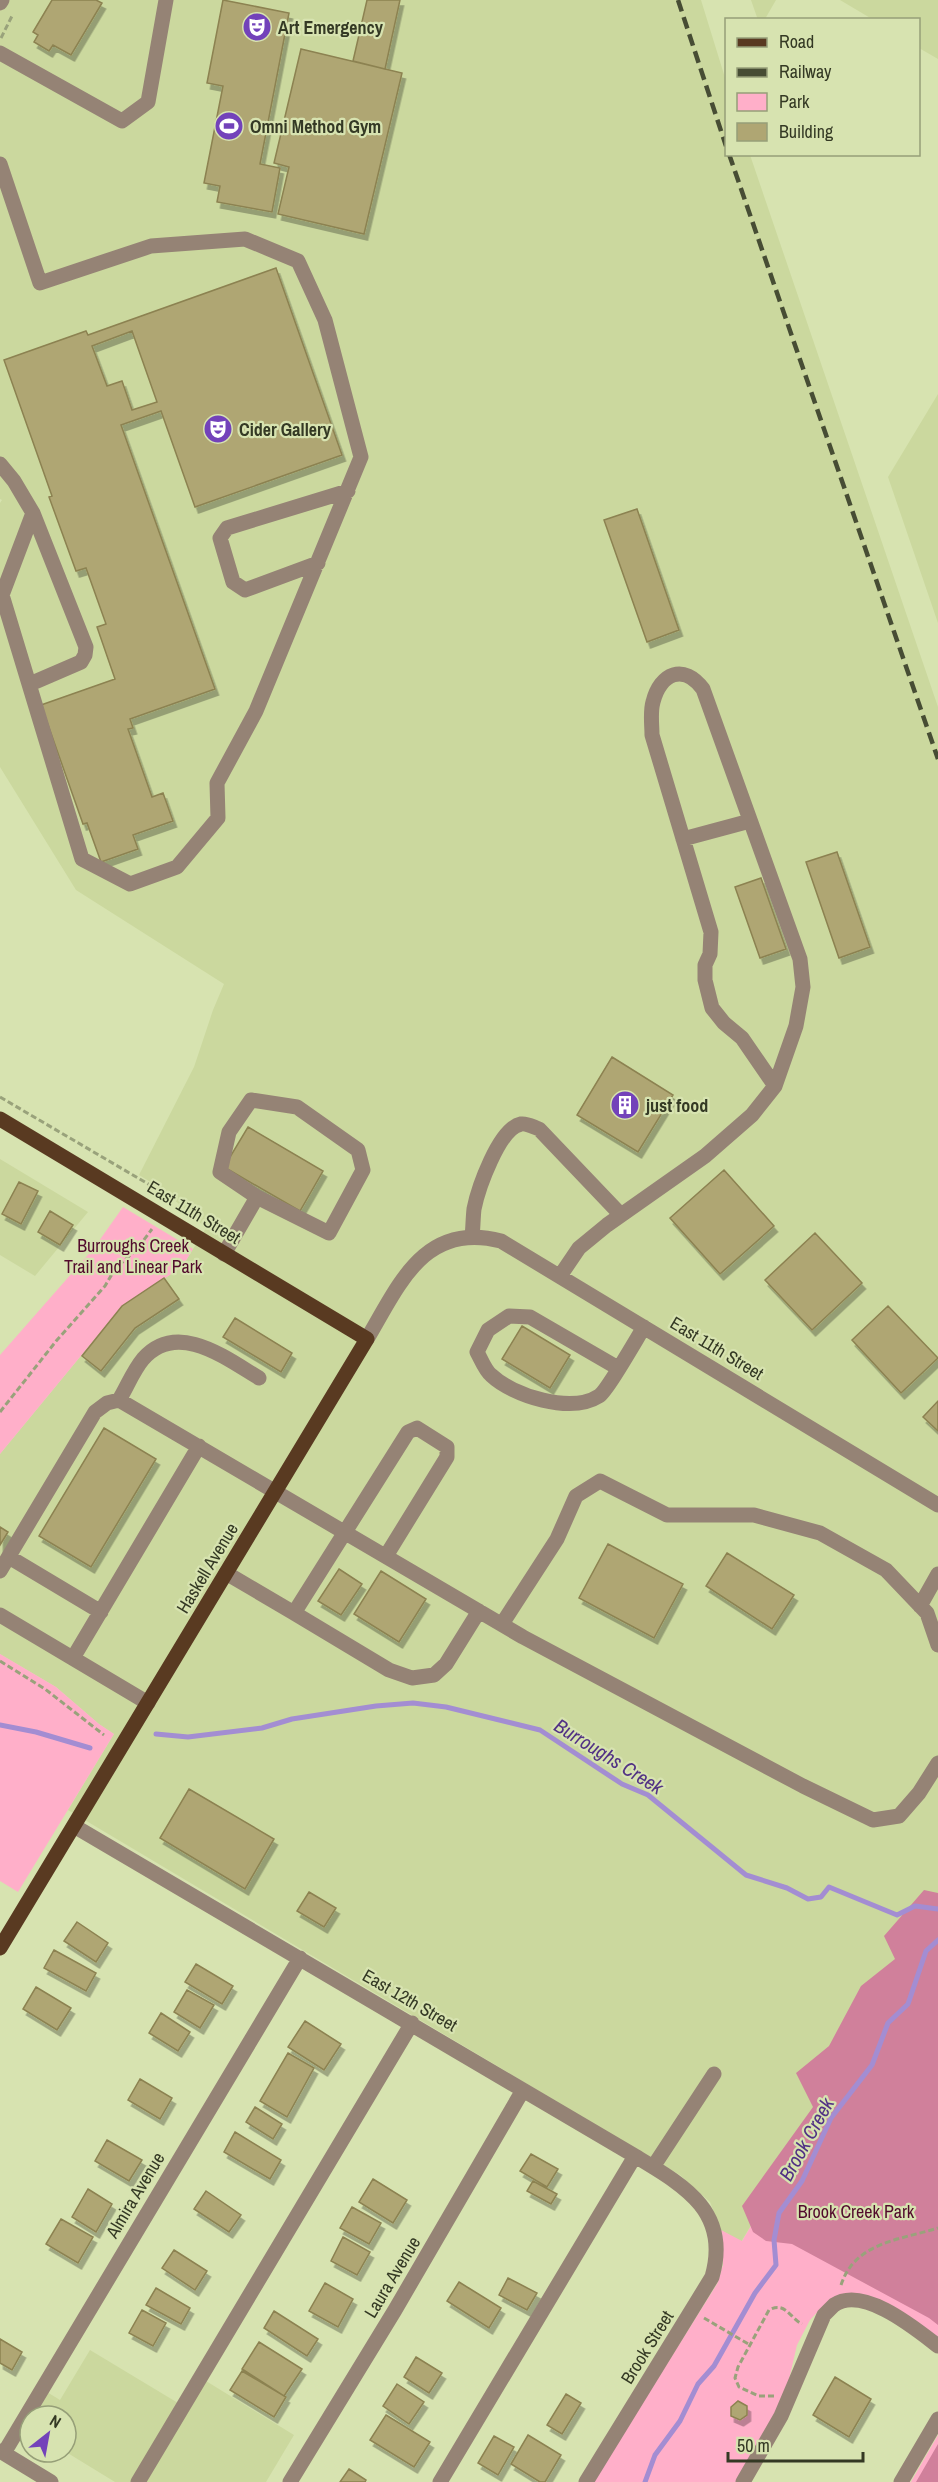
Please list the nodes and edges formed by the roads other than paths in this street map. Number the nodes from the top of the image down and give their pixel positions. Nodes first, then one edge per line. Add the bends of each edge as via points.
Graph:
1 (166, 0) edge
2 (0, 53) edge
3 (0, 164) edge
4 (0, 464) edge
5 (348, 491) junction
6 (33, 513) junction
7 (318, 563) junction
8 (30, 684) junction
9 (750, 821) junction
10 (683, 839) junction
11 (775, 1086) junction
12 (0, 1119) edge
13 (257, 1197) junction
14 (621, 1215) junction
15 (472, 1238) junction
16 (224, 1254) junction
17 (560, 1276) junction
18 (644, 1327) junction
19 (367, 1339) junction
20 (618, 1368) junction
21 (259, 1378) dead end
22 (119, 1400) junction
23 (199, 1446) junction
24 (276, 1491) junction
25 (938, 1505) edge
26 (344, 1532) junction
27 (386, 1556) junction
28 (9, 1557) junction
29 (0, 1572) edge
30 (226, 1573) junction
31 (938, 1574) edge
32 (920, 1606) junction
33 (479, 1611) junction
34 (101, 1612) junction
35 (294, 1613) junction
36 (0, 1615) edge
37 (501, 1624) junction
38 (938, 1645) edge
39 (73, 1658) junction
40 (148, 1703) junction
41 (938, 1764) edge
42 (74, 1826) junction
43 (0, 1948) edge
44 (300, 1958) junction
45 (412, 2023) junction
46 (714, 2074) dead end
47 (523, 2090) junction
48 (635, 2156) junction
49 (653, 2167) junction
50 (712, 2224) joint
51 (938, 2346) edge
52 (938, 2419) edge
53 (2, 2452) edge
54 (51, 2482) edge
55 (138, 2482) edge
56 (290, 2482) edge
57 (440, 2482) edge
58 (586, 2482) edge
59 (743, 2482) edge
60 (901, 2482) edge

1 - 2 street via 148,102 122,121
3 - 5 street via 40,282 151,246 245,239 298,261 325,320 361,458
4 - 6 street
5 - 7 street
5 - 7 street via 227,528 220,538 233,582 245,590
6 - 8 street via 2,595
6 - 8 street via 86,655 81,662
7 - 8 street via 256,711 217,783 218,818 177,867 130,885 82,859
9 - 10 street
9 - 10 street via 703,689 689,675 678,673 669,677 652,703 652,735
9 - 11 street via 800,959 803,987 796,1026
10 - 11 street via 711,932 705,980 712,1008 742,1038
11 - 14 street via 753,1115 705,1156
12 - 16 main road, East 11th Street
13 - 13 street via 220,1172 229,1132 251,1100 297,1107 358,1150 363,1170 329,1233
13 - 16 street
14 - 15 street via 539,1129 518,1124 507,1133 491,1160 474,1209
14 - 17 street via 579,1248
15 - 17 street, East 11th Street via 501,1241
15 - 19 street, Haskell Avenue via 456,1239 421,1257
16 - 19 main road, East 11th Street
17 - 18 street, East 11th Street
18 - 20 street
18 - 25 street, East 11th Street
19 - 24 main road, Haskell Avenue
20 - 20 street via 600,1396 559,1404 527,1397 490,1375 477,1352 488,1330 509,1316 530,1317
21 - 22 street via 200,1344 181,1341 159,1347 143,1359
22 - 23 street
22 - 28 street via 95,1412
23 - 24 street
23 - 34 street
24 - 26 street
24 - 30 main road, Haskell Avenue
26 - 27 street
26 - 27 street via 408,1432 417,1428 447,1447 447,1456
26 - 35 street
27 - 33 street
28 - 29 street
28 - 34 street
30 - 35 street
30 - 40 main road, Haskell Avenue
31 - 32 street
32 - 37 street via 886,1570 820,1533 754,1515 667,1515 600,1481 576,1496 557,1539
32 - 38 street via 927,1613
33 - 35 street via 446,1664 434,1675 412,1678 389,1670
33 - 37 street
34 - 39 street
36 - 39 street
37 - 41 street via 873,1820 899,1816
39 - 40 street
40 - 42 main road, Haskell Avenue
42 - 43 main road, Haskell Avenue
42 - 44 street, East 12th Street
44 - 45 street, East 12th Street
44 - 53 street, Almira Avenue
45 - 47 street, East 12th Street
45 - 55 street
46 - 49 street
47 - 48 street, East 12th Street
47 - 56 street, Laura Avenue
48 - 49 street, East 12th Street
48 - 57 street
49 - 50 street, East 12th Street via 688,2191
50 - 58 street, Brook Street via 716,2251 712,2277
51 - 59 street via 873,2304 855,2300 836,2304 824,2315 790,2396
52 - 60 street
53 - 54 street

